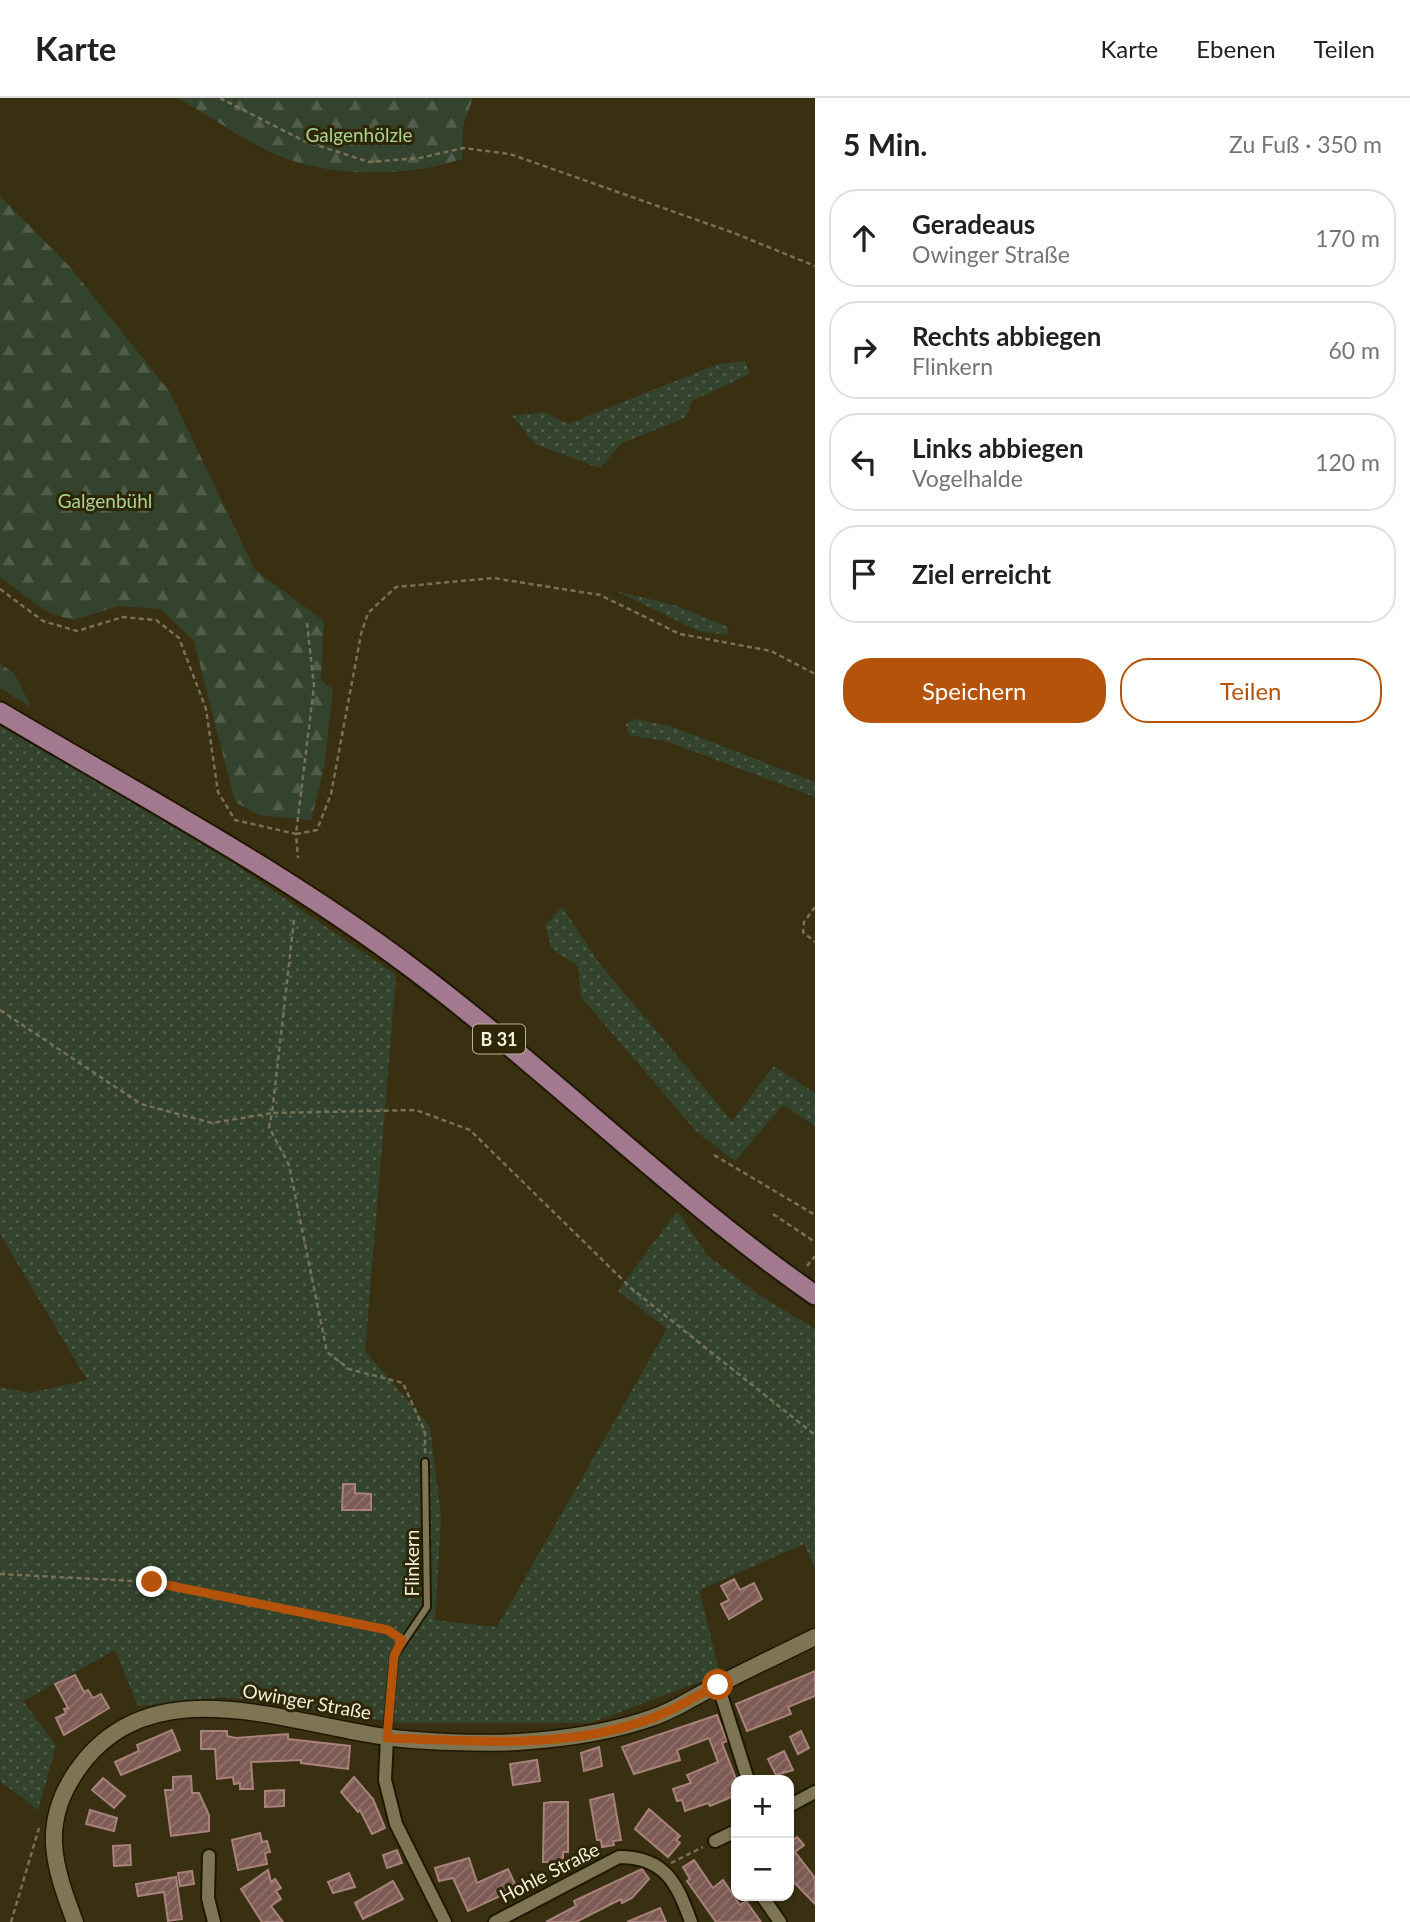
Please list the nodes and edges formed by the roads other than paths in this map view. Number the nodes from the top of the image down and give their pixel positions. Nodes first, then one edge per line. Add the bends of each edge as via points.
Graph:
1 (0, 712) edge
2 (815, 1295) edge
3 (425, 1462) road end
4 (815, 1637) edge
5 (718, 1685) junction
6 (387, 1738) junction
7 (746, 1775) edge
8 (815, 1792) edge
9 (794, 1802) edge
10 (731, 1838) edge
11 (715, 1841) road end
12 (209, 1856) dead end
13 (765, 1901) edge
14 (75, 1922) edge
15 (214, 1922) edge
16 (445, 1922) edge
17 (495, 1922) edge
18 (691, 1922) edge
19 (780, 1922) edge

1 - 2 main road, B 31 via 247,856 377,943 465,1011 666,1182
3 - 6 lane, Flinkern via 427,1606 394,1656
4 - 5 street, Owinger Straße
5 - 6 street, Owinger Straße via 655,1717 585,1735 516,1742
5 - 7 street
6 - 14 street, Owinger Straße via 231,1709 186,1707 119,1730 86,1758 60,1797 52,1840 59,1879
6 - 16 street via 385,1780 396,1824
8 - 9 street
10 - 11 street
12 - 15 street via 208,1898
13 - 19 street
17 - 18 street, Hohle Straße via 620,1857 641,1857 662,1868

